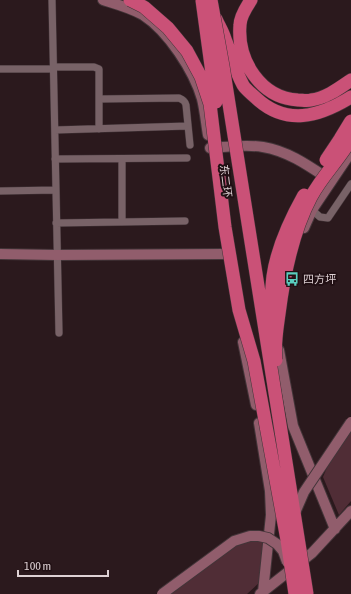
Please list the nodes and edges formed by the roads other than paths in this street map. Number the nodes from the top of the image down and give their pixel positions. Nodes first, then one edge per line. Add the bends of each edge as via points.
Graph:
1 (52, 0) edge
2 (103, 0) edge
3 (130, 0) edge
4 (202, 0) edge
5 (206, 0) edge
6 (211, 0) edge
7 (251, 0) edge
8 (54, 68) junction
9 (0, 69) edge
10 (351, 80) edge
11 (351, 97) edge
12 (100, 99) junction
13 (351, 121) edge
14 (188, 126) junction
15 (99, 129) junction
16 (55, 130) junction
17 (351, 139) edge
18 (190, 145) dead end
19 (210, 148) junction
20 (351, 152) edge
21 (187, 158) dead end
22 (55, 159) junction
23 (122, 159) junction
24 (331, 181) junction
25 (351, 184) edge
26 (56, 190) junction
27 (0, 191) edge
28 (312, 210) junction
29 (185, 221) dead end
30 (122, 222) junction
31 (56, 223) junction
32 (0, 254) edge
33 (225, 254) junction
34 (57, 255) junction
35 (59, 333) dead end
36 (268, 351) junction
37 (254, 361) junction
38 (351, 422) edge
39 (287, 471) junction
40 (351, 511) edge
41 (294, 515) junction
42 (335, 529) junction
43 (292, 579) junction
44 (262, 593) edge
45 (162, 594) edge
46 (295, 594) edge
47 (307, 594) edge

1 - 8 street
2 - 19 street via 143,15 178,50 202,99
3 - 37 highway, bridge via 144,7 168,28 187,51 201,77 210,104 225,227 239,310
4 - 37 highway, 东二环, bridge via 231,220
5 - 11 highway via 225,37 244,86 263,105 284,115 312,115 334,108
6 - 36 highway, bridge
7 - 10 highway via 240,23 241,49 251,72 267,90 287,99 310,100 332,94
8 - 9 street
8 - 12 street via 97,67
8 - 16 street
12 - 14 street via 179,98 185,102
12 - 15 street
13 - 36 highway, bridge via 295,212 282,243 273,276
14 - 15 street
14 - 18 street
15 - 16 street
16 - 22 street
17 - 39 highway, bridge via 311,196 293,240 282,289 275,347
19 - 24 street via 248,146 275,150 303,162
19 - 33 street
20 - 24 street
21 - 23 street
22 - 23 street
22 - 26 street
23 - 30 street
24 - 28 street
25 - 28 street via 328,218 320,217
26 - 27 street
26 - 31 street
28 - 42 street via 293,252 279,352 293,426
29 - 30 street
30 - 31 street
31 - 34 street
32 - 34 street
33 - 34 street
33 - 44 street via 270,491 271,515
34 - 35 street
36 - 39 highway, bridge
37 - 43 highway, bridge
38 - 41 street, bridge via 304,492
39 - 41 highway, bridge
40 - 42 street
41 - 47 highway, bridge
42 - 44 street via 312,553
43 - 45 street, bridge via 283,552 276,544 268,538 250,536 234,541
43 - 46 highway, bridge

